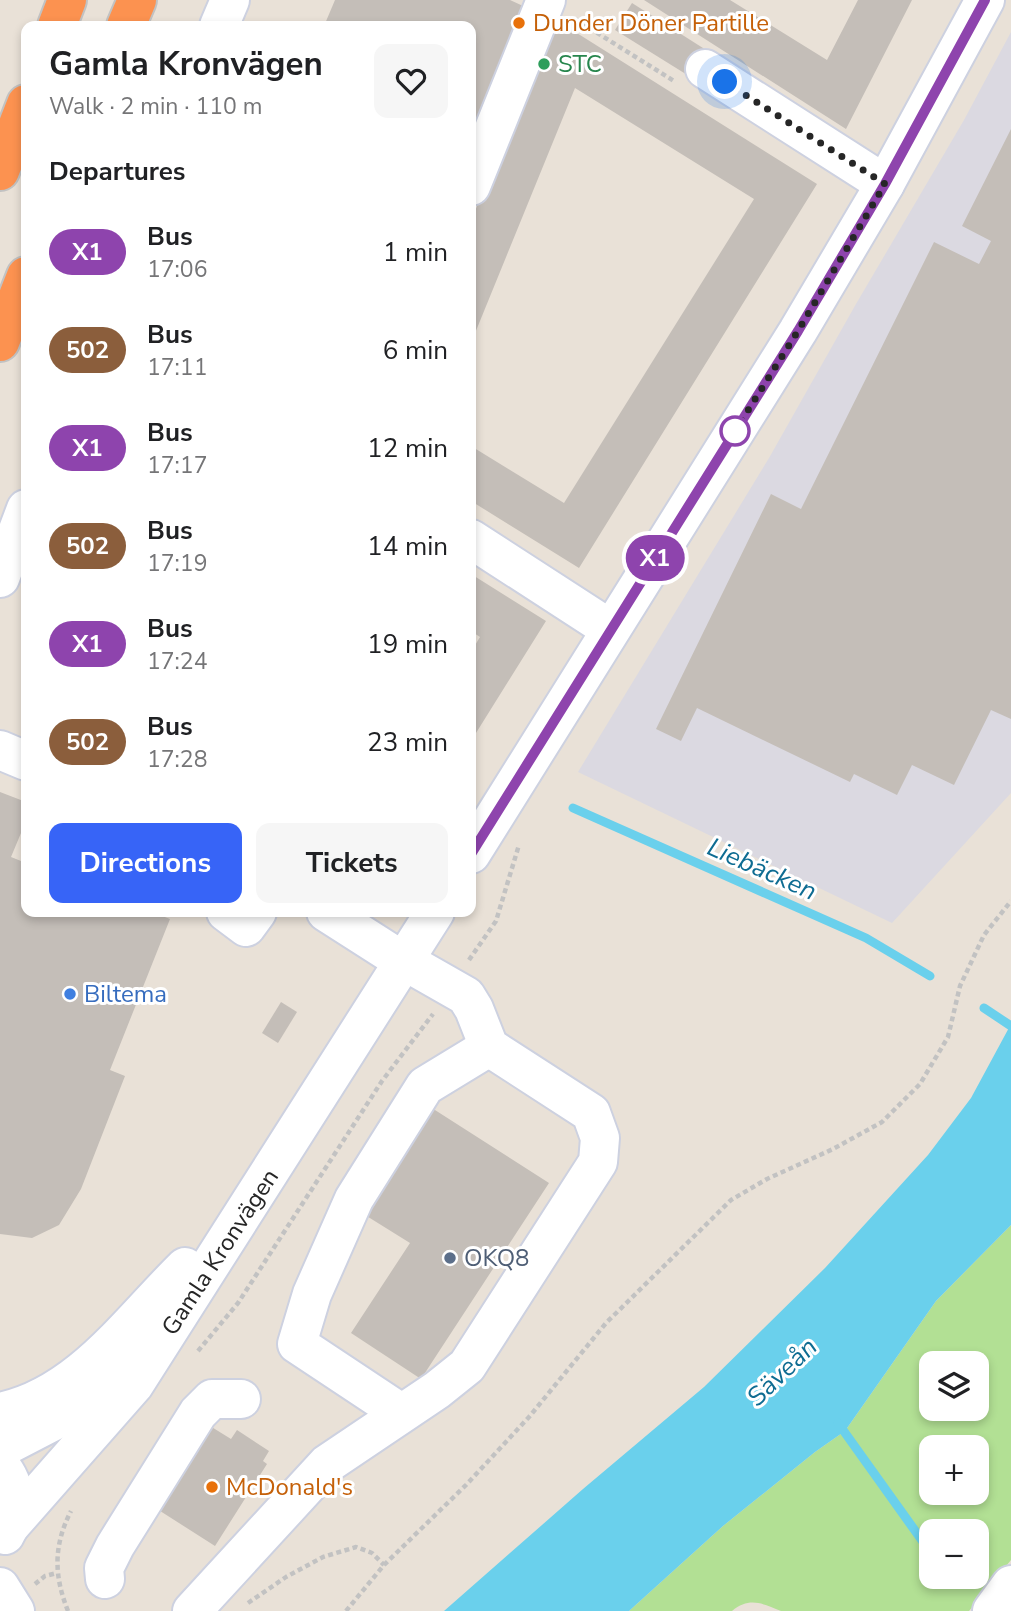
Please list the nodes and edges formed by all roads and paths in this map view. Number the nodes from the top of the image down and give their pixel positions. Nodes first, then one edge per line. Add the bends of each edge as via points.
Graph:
1 (67, 0) edge
2 (137, 0) edge
3 (230, 0) edge
4 (546, 0) edge
5 (963, 0) edge
6 (985, 0) edge
7 (59, 21) edge
8 (128, 21) edge
9 (221, 21) edge
10 (705, 69) dead end
11 (21, 117) edge
12 (0, 171) edge
13 (476, 174) edge
14 (877, 179) junction
15 (21, 289) edge
16 (0, 342) edge
17 (21, 522) edge
18 (476, 542) edge
19 (0, 578) edge
20 (603, 624) junction
21 (0, 751) edge
22 (21, 759) edge
23 (476, 810) edge
24 (476, 845) edge
25 (1011, 901) edge
26 (233, 917) edge
27 (253, 917) edge
28 (334, 917) edge
29 (409, 917) edge
30 (431, 917) edge
31 (397, 956) junction
32 (489, 1047) junction
33 (185, 1267) junction
34 (241, 1399) dead end
35 (0, 1412) edge
36 (401, 1413) junction
37 (0, 1449) edge
38 (0, 1465) edge
39 (5, 1534) edge
40 (384, 1565) junction
41 (105, 1579) dead end
42 (1011, 1585) edge
43 (0, 1587) edge
44 (246, 1604) dead end
45 (15, 1611) edge
46 (192, 1611) edge
47 (346, 1611) edge
48 (992, 1611) edge

1 - 7 highway
2 - 8 highway
3 - 9 street
4 - 13 street
5 - 14 street
6 - 14 street
10 - 14 street
11 - 12 highway
14 - 20 street via 798,331
15 - 16 highway
17 - 19 street
18 - 20 street
20 - 23 street
20 - 24 street
21 - 22 street
25 - 40 path via 984,934 961,986 948,1037 920,1084 881,1122 732,1200 606,1323 520,1427
26 - 27 street via 246,927
28 - 31 street
29 - 31 street, Gamla Kronvägen
30 - 31 street, Gamla Kronvägen
31 - 32 street via 466,996
31 - 33 street, Gamla Kronvägen
31 - 39 street, Gamla Kronvägen via 134,1385
32 - 36 street via 425,1086 354,1199 312,1294 297,1343
32 - 36 street via 591,1113 600,1138 598,1162 467,1366
33 - 35 street via 81,1373 16,1409
33 - 37 street, Gamla Kronvägen via 167,1312 117,1373 54,1421
34 - 41 street via 212,1399 198,1413 115,1546 104,1568
36 - 46 street via 327,1464
38 - 39 street via 15,1507
40 - 44 path via 372,1553 356,1547 323,1557
40 - 47 path
42 - 48 street
43 - 45 street

